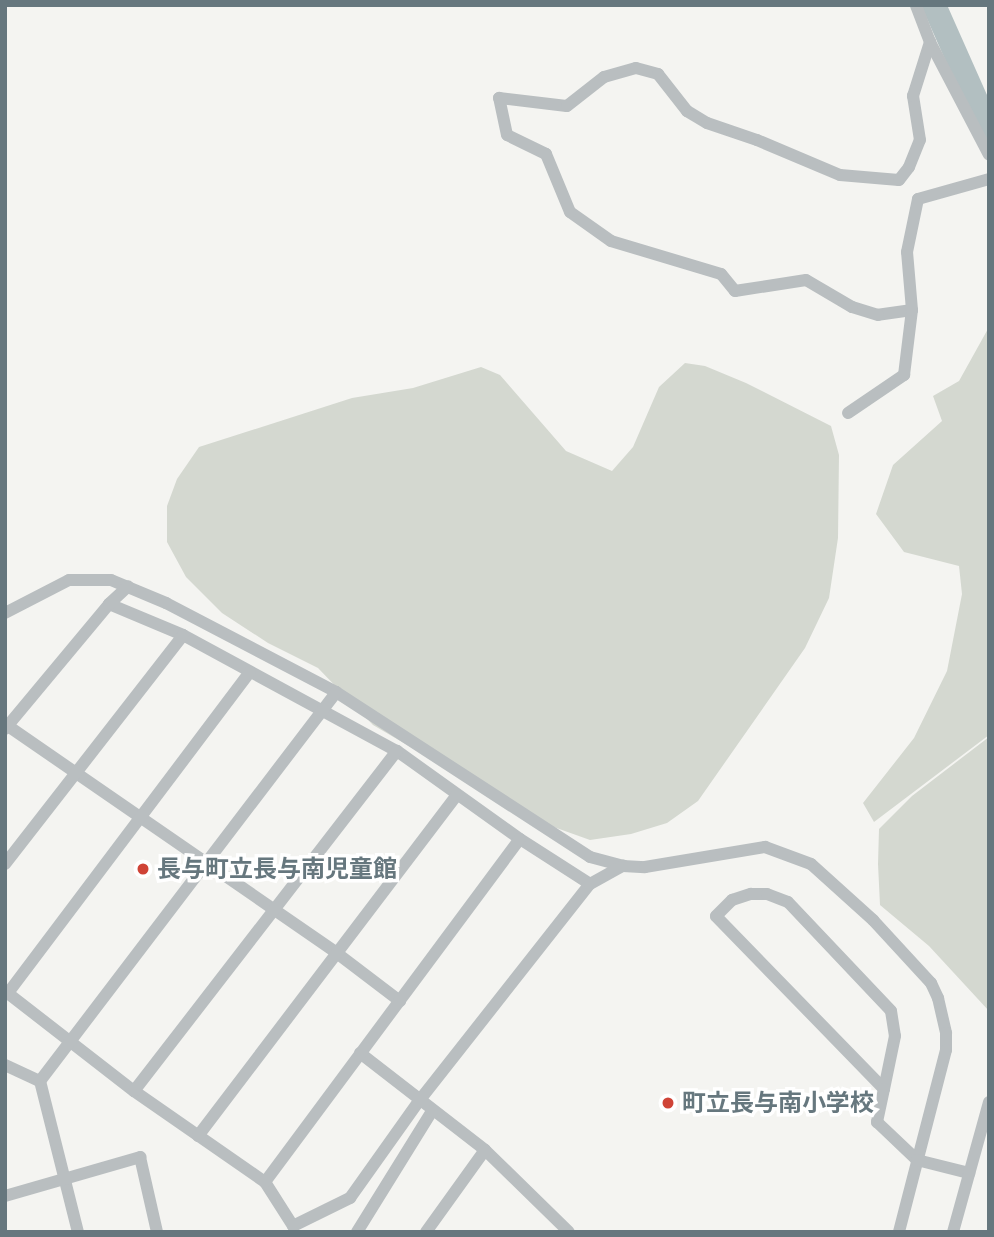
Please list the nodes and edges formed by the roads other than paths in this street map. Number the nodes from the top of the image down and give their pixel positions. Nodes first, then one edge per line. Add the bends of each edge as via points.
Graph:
1 (916, 5) edge
2 (930, 42) junction
3 (989, 155) edge
4 (989, 179) edge
5 (912, 310) junction
6 (848, 413) dead end
7 (128, 586) junction
8 (109, 604) junction
9 (5, 613) edge
10 (183, 635) junction
11 (250, 672) junction
12 (336, 692) junction
13 (322, 712) junction
14 (7, 727) edge
15 (397, 751) junction
16 (74, 773) junction
17 (457, 795) junction
18 (141, 818) junction
19 (520, 839) junction
20 (206, 862) junction
21 (5, 864) edge
22 (623, 866) junction
23 (590, 884) junction
24 (274, 909) junction
25 (338, 954) junction
26 (7, 992) edge
27 (400, 1002) junction
28 (71, 1042) junction
29 (360, 1053) junction
30 (5, 1065) edge
31 (40, 1081) junction
32 (884, 1089) junction
33 (134, 1090) junction
34 (419, 1101) junction
35 (989, 1102) edge
36 (432, 1111) junction
37 (198, 1136) junction
38 (485, 1150) junction
39 (917, 1160) junction
40 (969, 1173) junction
41 (65, 1180) junction
42 (265, 1182) junction
43 (5, 1196) edge
44 (78, 1232) edge
45 (157, 1232) edge
46 (357, 1232) edge
47 (426, 1232) edge
48 (569, 1232) edge
49 (900, 1232) edge
50 (953, 1232) edge

1 - 2 street
2 - 3 street
2 - 5 street via 913,96 920,140 899,180 840,175 707,123 687,111 658,74 636,68 604,78 567,106 499,98 507,135 546,154 570,212 611,241 721,274 735,291 806,280 852,307 878,315
4 - 5 street via 918,199 907,252
5 - 6 street via 904,375
7 - 8 street
7 - 9 street via 95,577 69,580
7 - 12 street
8 - 10 street
8 - 14 street
10 - 11 street
10 - 16 street
11 - 13 street
11 - 18 street
12 - 13 street
12 - 22 street via 562,841 590,857
13 - 15 street
13 - 20 street
14 - 16 street
15 - 17 street
15 - 24 street
16 - 18 street
16 - 21 street
17 - 19 street
17 - 25 street
18 - 20 street
18 - 26 street
19 - 23 street
19 - 27 street
20 - 24 street
20 - 28 street
22 - 23 street
22 - 39 street via 672,863 765,847 811,864 873,920 931,983 946,1033 946,1050
23 - 34 street
24 - 25 street
24 - 33 street
25 - 27 street
25 - 37 street
26 - 28 street
27 - 29 street
28 - 31 street
28 - 33 street
29 - 34 street
29 - 42 street
30 - 31 street
31 - 41 street
32 - 32 street via 895,1036 891,1011 788,902 767,894 732,900 716,916
32 - 39 street via 877,1122
33 - 37 street
34 - 36 street
34 - 42 street via 350,1198 293,1226
35 - 40 street
36 - 38 street
36 - 46 street
37 - 42 street
38 - 47 street
38 - 48 street
39 - 40 street
39 - 49 street
40 - 50 street
41 - 43 street
41 - 44 street
41 - 45 street via 140,1157

